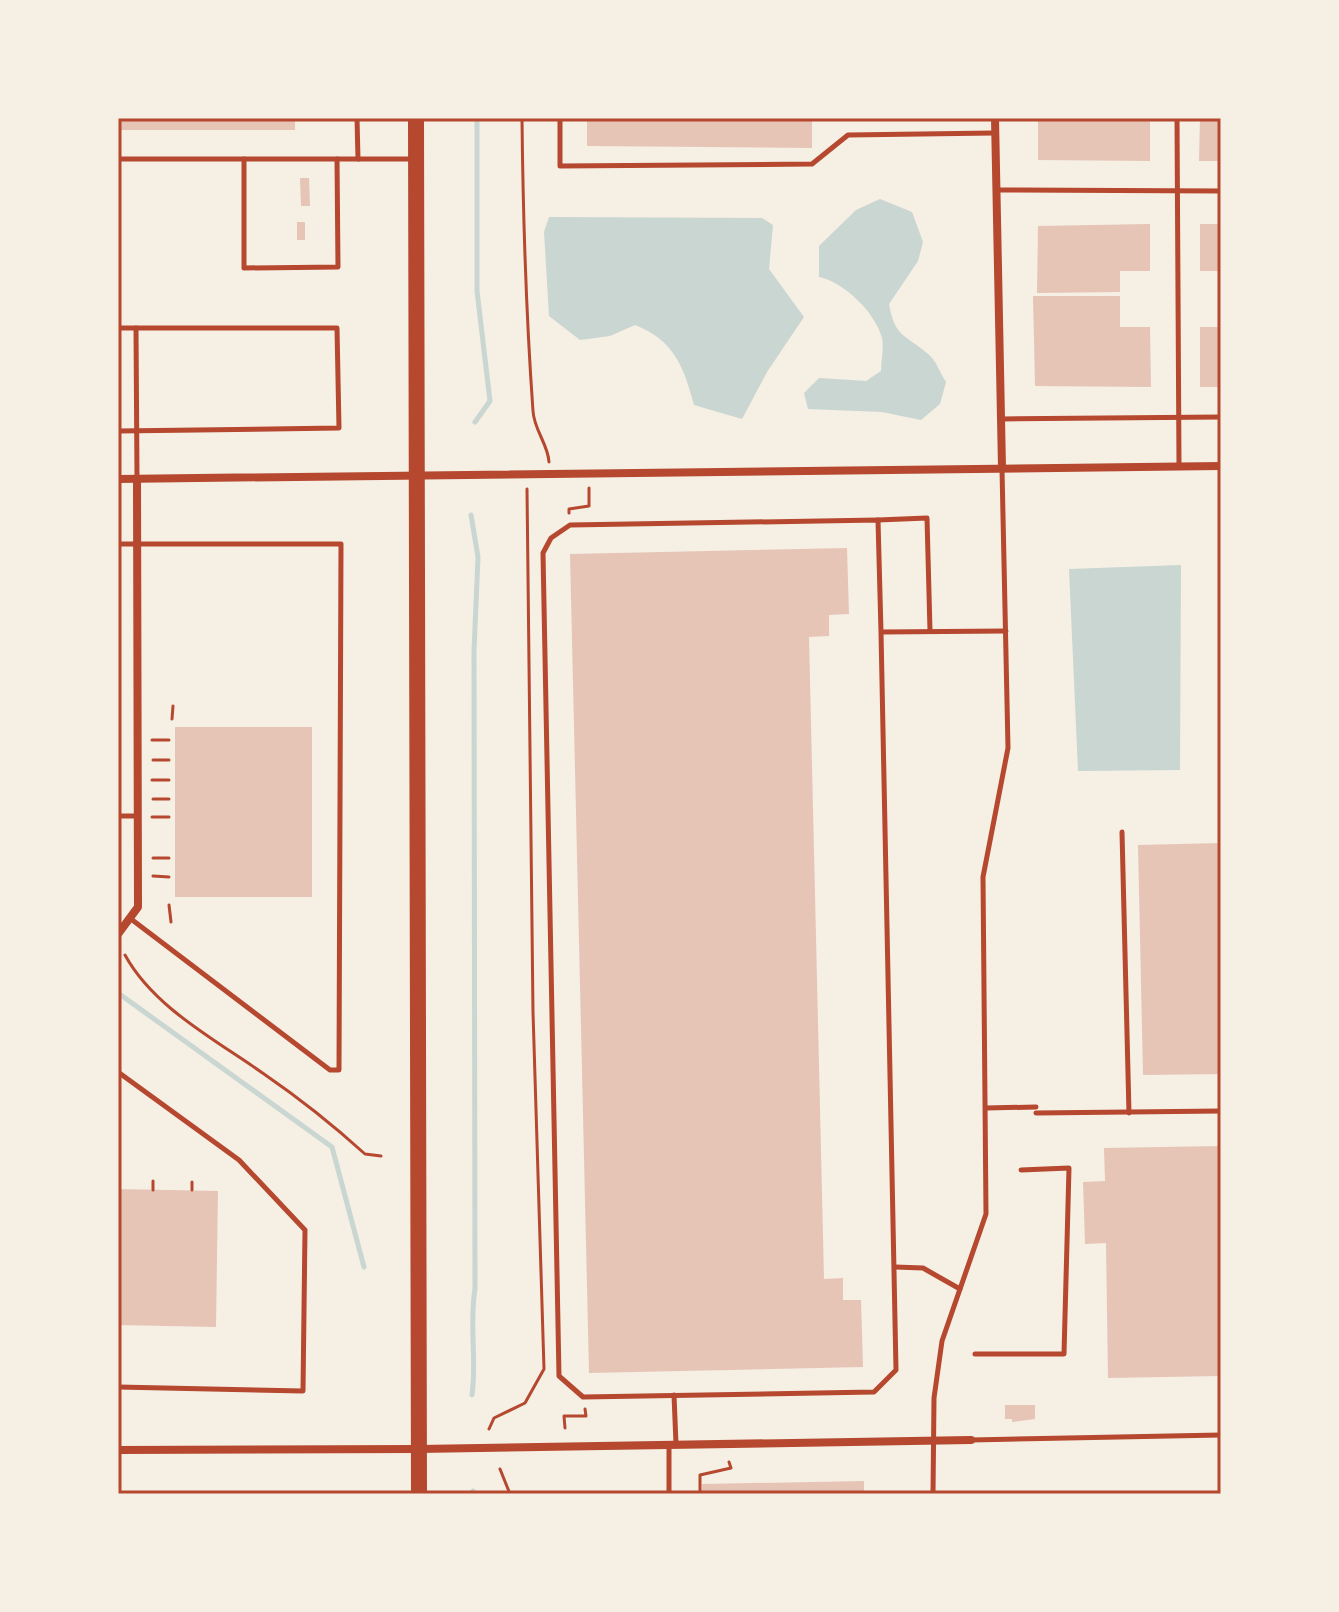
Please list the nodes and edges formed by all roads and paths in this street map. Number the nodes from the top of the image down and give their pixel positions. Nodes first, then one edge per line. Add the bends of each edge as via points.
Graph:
1 (357, 118) edge
2 (416, 118) edge
3 (522, 118) edge
4 (560, 118) edge
5 (995, 118) edge
6 (1177, 118) edge
7 (995, 133) junction
8 (118, 159) edge
9 (244, 159) junction
10 (337, 159) junction
11 (358, 159) junction
12 (416, 159) junction
13 (996, 190) junction
14 (1178, 191) junction
15 (1221, 191) edge
16 (118, 328) edge
17 (136, 328) junction
18 (1221, 417) edge
19 (1179, 418) junction
20 (1000, 419) junction
21 (136, 430) junction
22 (118, 431) edge
23 (549, 453) dead end
24 (1221, 466) edge
25 (1179, 467) junction
26 (1002, 468) junction
27 (417, 475) junction
28 (118, 479) edge
29 (137, 479) junction
30 (589, 488) dead end
31 (527, 489) dead end
32 (878, 520) junction
33 (570, 525) junction
34 (118, 544) edge
35 (137, 544) junction
36 (930, 631) junction
37 (1006, 631) junction
38 (881, 632) junction
39 (173, 706) dead end
40 (172, 719) dead end
41 (152, 740) dead end
42 (169, 740) dead end
43 (153, 760) dead end
44 (169, 760) dead end
45 (152, 780) dead end
46 (169, 780) dead end
47 (153, 799) dead end
48 (169, 799) dead end
49 (118, 816) edge
50 (138, 816) junction
51 (152, 817) dead end
52 (169, 817) dead end
53 (1122, 832) dead end
54 (153, 858) dead end
55 (169, 858) dead end
56 (153, 876) dead end
57 (169, 877) dead end
58 (169, 905) dead end
59 (131, 919) junction
60 (171, 922) dead end
61 (118, 934) edge
62 (125, 955) dead end
63 (118, 1072) edge
64 (986, 1108) junction
65 (1221, 1111) edge
66 (1129, 1113) junction
67 (381, 1156) dead end
68 (1021, 1170) dead end
69 (153, 1181) dead end
70 (192, 1182) dead end
71 (153, 1190) dead end
72 (192, 1190) dead end
73 (894, 1267) junction
74 (960, 1289) junction
75 (975, 1354) dead end
76 (118, 1387) edge
77 (674, 1395) junction
78 (585, 1397) junction
79 (565, 1428) dead end
80 (489, 1429) dead end
81 (1221, 1435) edge
82 (934, 1439) junction
83 (971, 1440) joint
84 (672, 1445) junction
85 (419, 1449) junction
86 (118, 1450) edge
87 (729, 1462) dead end
88 (500, 1469) dead end
89 (419, 1494) edge
90 (510, 1494) edge
91 (669, 1494) edge
92 (700, 1494) edge
93 (933, 1494) edge

1 - 11 lane
2 - 12 main road
3 - 23 path via 523,262 534,425
4 - 7 lane via 560,166 812,164 848,135
5 - 7 street
6 - 14 lane
7 - 13 street
8 - 9 lane
9 - 10 lane
9 - 10 lane via 244,268 260,268 338,267
10 - 11 lane
11 - 12 lane
12 - 27 main road
13 - 14 lane
13 - 20 street
14 - 15 lane
14 - 19 lane
16 - 17 lane
17 - 21 lane
17 - 21 lane via 337,328 339,428
18 - 19 lane
19 - 20 lane
19 - 25 lane
20 - 26 street
21 - 22 lane
21 - 29 lane
24 - 25 street
25 - 26 street
26 - 27 street
26 - 37 lane
27 - 29 street
27 - 85 main road
28 - 29 street
29 - 35 street
30 - 33 path via 589,506 569,509
31 - 80 path via 532,965 544,1369 525,1403 494,1418
32 - 33 lane
32 - 36 lane via 927,518
32 - 38 lane
33 - 78 lane via 551,538 543,553 559,1376
34 - 35 lane
35 - 50 street
35 - 59 lane via 341,544 339,1070 330,1070
36 - 37 lane
36 - 38 lane
37 - 64 lane via 1008,748 983,877
38 - 73 lane
39 - 40 path
41 - 42 path
43 - 44 path
45 - 46 path
47 - 48 path
49 - 50 lane
50 - 59 street via 138,907
51 - 52 path
53 - 66 lane
54 - 55 path
56 - 57 path
58 - 60 path
59 - 61 street
62 - 67 path via 136,975 193,1025 365,1154
63 - 76 lane via 239,1160 305,1230 303,1391
64 - 66 lane
64 - 74 lane via 986,1214
65 - 66 lane
68 - 75 lane via 1069,1168 1064,1354
69 - 71 path
70 - 72 path
73 - 74 lane via 923,1268
73 - 77 lane via 896,1370 874,1392
74 - 82 lane via 942,1341
77 - 78 lane
77 - 84 lane
78 - 79 path via 586,1416 564,1416
81 - 83 lane
82 - 83 street
82 - 84 street
82 - 93 lane
84 - 85 street
84 - 91 lane
85 - 86 street
85 - 89 main road
87 - 92 path via 731,1468 700,1475
88 - 90 path

